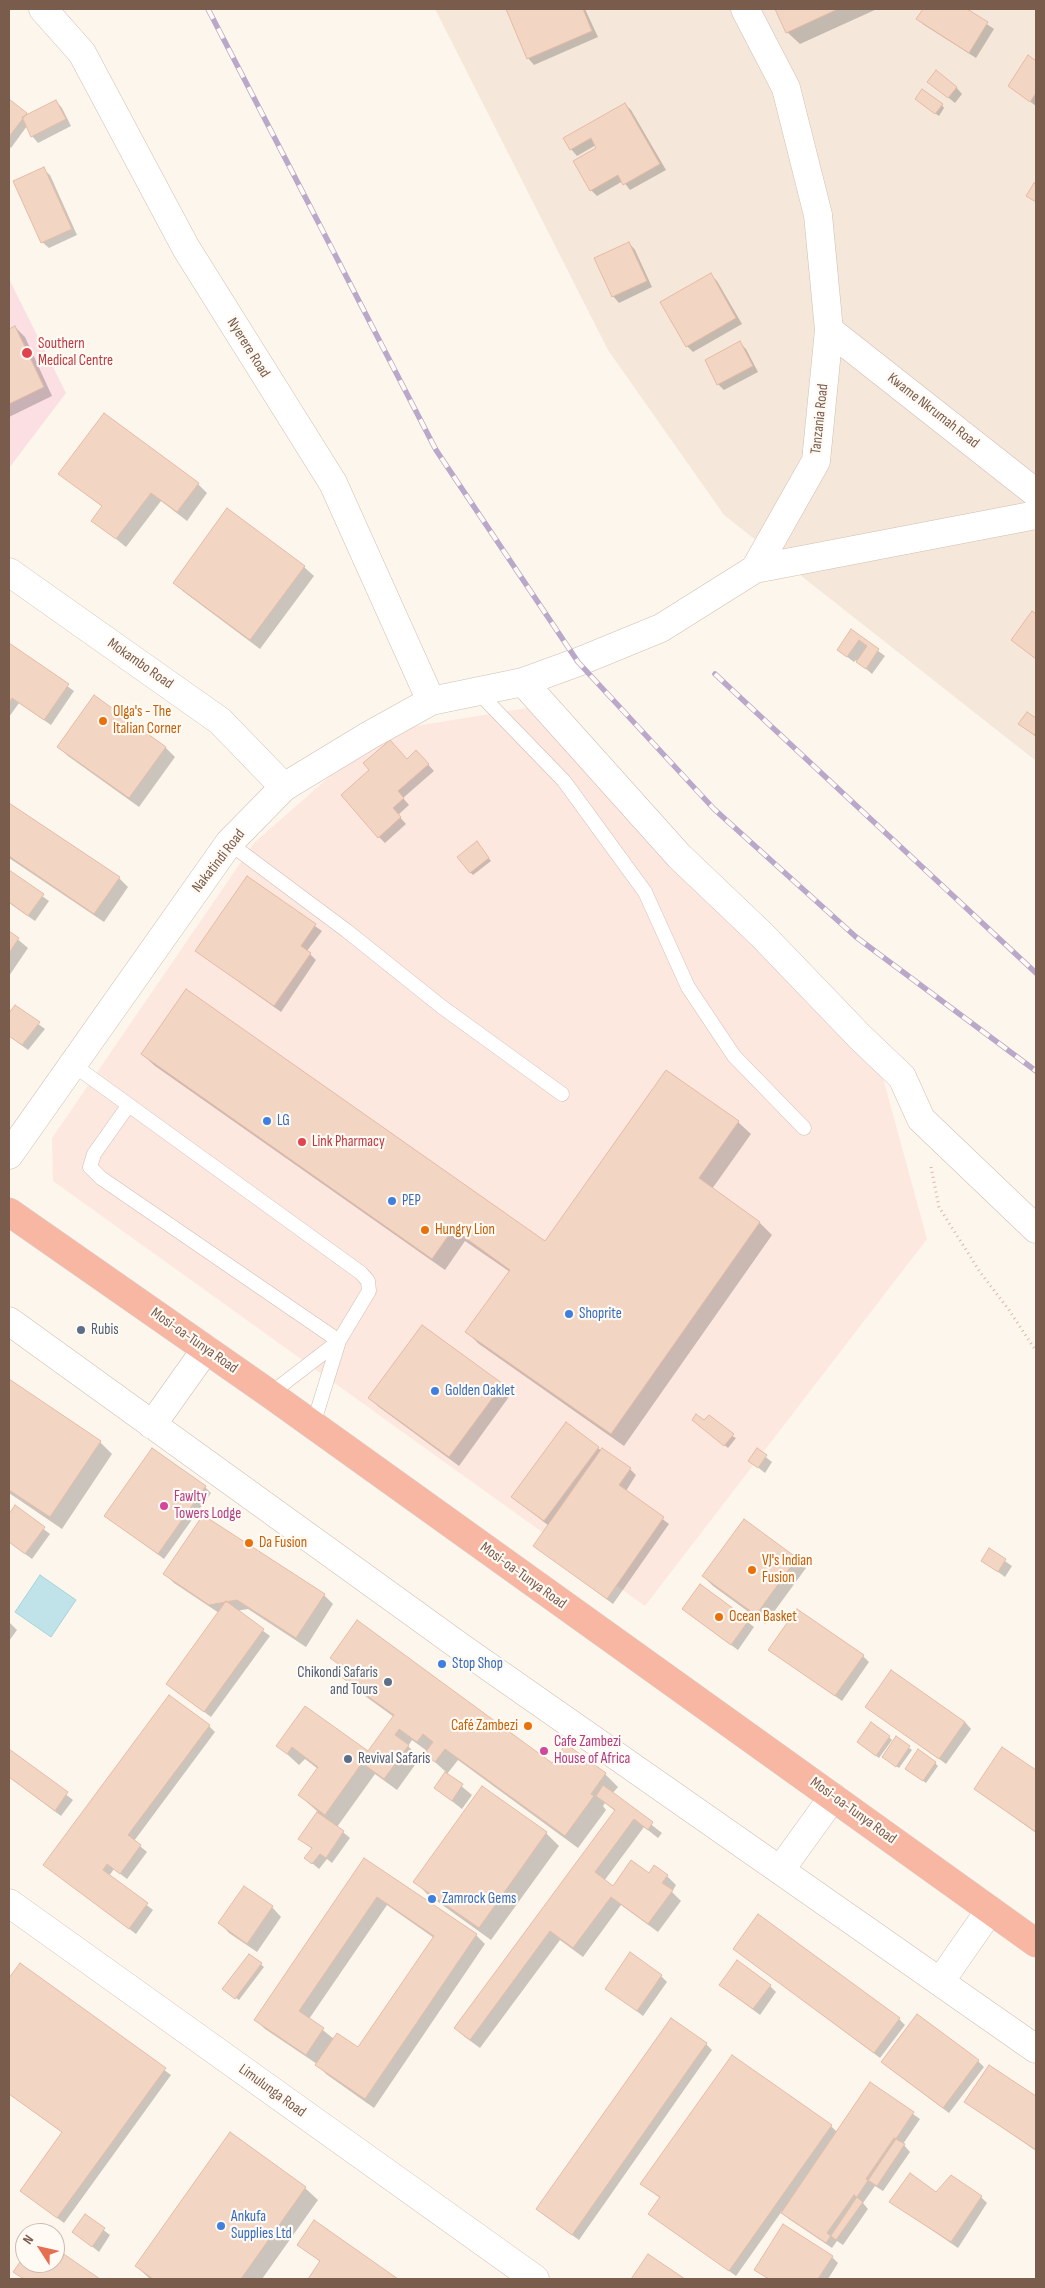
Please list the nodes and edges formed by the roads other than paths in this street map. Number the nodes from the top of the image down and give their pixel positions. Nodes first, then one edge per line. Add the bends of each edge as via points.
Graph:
1 (43, 9) edge
2 (745, 9) edge
3 (829, 330) junction
4 (1036, 493) edge
5 (1036, 515) edge
6 (755, 569) junction
7 (9, 572) edge
8 (523, 682) junction
9 (477, 691) junction
10 (431, 701) junction
11 (284, 787) junction
12 (229, 843) junction
13 (72, 1064) junction
14 (562, 1094) dead end
15 (128, 1106) junction
16 (804, 1128) dead end
17 (9, 1155) edge
18 (9, 1212) edge
19 (1036, 1229) edge
20 (9, 1321) edge
21 (339, 1341) junction
22 (206, 1349) junction
23 (270, 1394) junction
24 (152, 1425) junction
25 (313, 1425) junction
26 (833, 1797) junction
27 (781, 1869) junction
28 (9, 1903) edge
29 (990, 1910) junction
30 (1036, 1943) edge
31 (940, 1982) junction
32 (1036, 2050) edge
33 (534, 2279) edge

1 - 10 street, Nyerere Road via 82,53 186,248 333,483
2 - 3 street, Tanzania Road via 786,88 818,215
3 - 4 street, Kwame Nkrumah Road
3 - 6 street, Tanzania Road via 816,461
5 - 6 street
6 - 8 street, Tanzania Road via 661,628
7 - 11 street, Mokambo Road via 220,721
8 - 9 street, Nakatindi Road
8 - 19 street via 679,856 902,1077 921,1119
9 - 10 street, Nakatindi Road
9 - 16 lane via 564,781 645,892 688,988 734,1056
10 - 11 street, Nakatindi Road
11 - 12 street, Nakatindi Road
12 - 13 street, Nakatindi Road
12 - 14 lane via 442,1007
13 - 15 lane
13 - 17 street, Nakatindi Road
15 - 21 lane via 361,1273 368,1281 369,1290
15 - 21 lane via 94,1154 90,1167 101,1178
18 - 22 highway, Mosi-oa-Tunya Road
20 - 24 street
21 - 23 lane
21 - 25 lane
22 - 23 highway, Mosi-oa-Tunya Road
22 - 24 street
23 - 25 highway, Mosi-oa-Tunya Road
24 - 27 street via 462,1648
25 - 26 highway, Mosi-oa-Tunya Road
26 - 27 street
26 - 29 highway, Mosi-oa-Tunya Road
27 - 31 street
28 - 33 street, Limulunga Road
29 - 30 highway, Mosi-oa-Tunya Road
29 - 31 street
31 - 32 street

